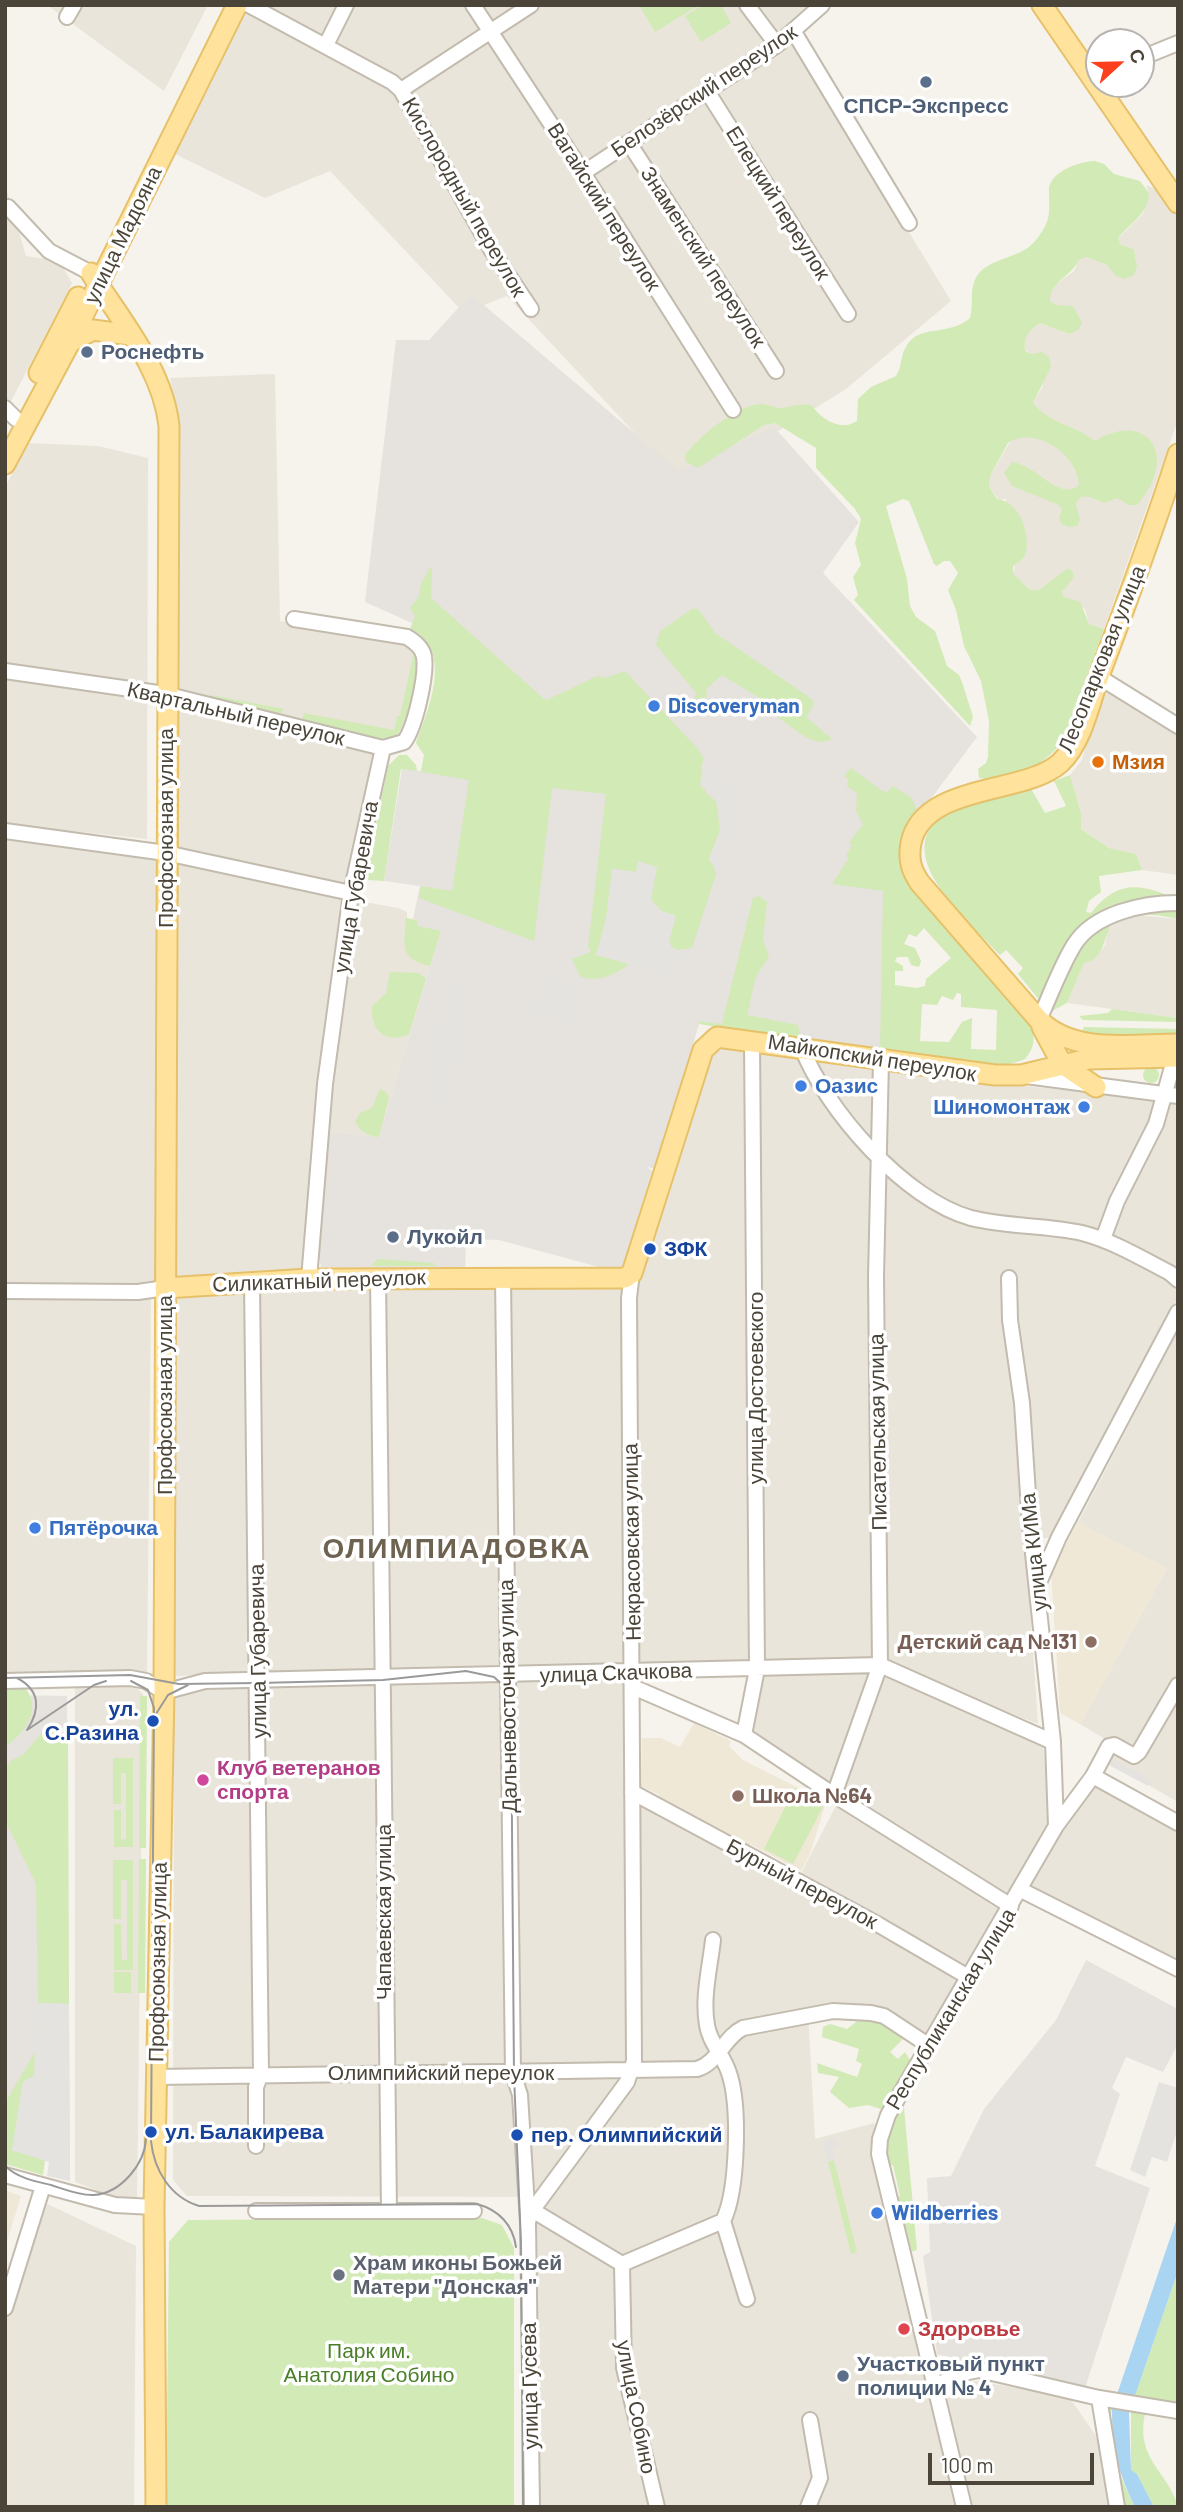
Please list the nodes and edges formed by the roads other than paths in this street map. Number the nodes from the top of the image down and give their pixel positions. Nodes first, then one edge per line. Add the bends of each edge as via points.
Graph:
1 (226, 5) edge
2 (237, 5) edge
3 (249, 5) edge
4 (346, 5) edge
5 (473, 5) edge
6 (531, 5) edge
7 (747, 5) edge
8 (822, 5) edge
9 (1042, 5) edge
10 (491, 31) junction
11 (794, 32) junction
12 (1178, 43) edge
13 (777, 45) junction
14 (326, 46) junction
15 (1155, 52) edge
16 (1085, 65) edge
17 (401, 90) junction
18 (707, 91) junction
19 (1108, 98) edge
20 (629, 143) junction
21 (583, 173) junction
22 (1178, 203) edge
23 (8, 207) dead end
24 (909, 223) dead end
25 (95, 279) junction
26 (531, 309) dead end
27 (848, 314) dead end
28 (130, 335) junction
29 (71, 342) junction
30 (776, 371) dead end
31 (733, 410) dead end
32 (11, 414) edge
33 (5, 441) edge
34 (1178, 454) edge
35 (5, 464) edge
36 (294, 619) dead end
37 (5, 671) edge
38 (1099, 677) junction
39 (166, 694) junction
40 (1178, 726) edge
41 (383, 748) junction
42 (5, 831) edge
43 (166, 853) junction
44 (351, 893) junction
45 (1178, 903) edge
46 (1039, 1020) junction
47 (724, 1036) joint
48 (752, 1040) junction
49 (802, 1048) junction
50 (1177, 1053) edge
51 (1076, 1056) junction
52 (881, 1061) junction
53 (1021, 1075) junction
54 (1096, 1087) junction
55 (1172, 1095) edge
56 (878, 1156) junction
57 (1103, 1239) junction
58 (632, 1273) junction
59 (379, 1278) junction
60 (503, 1278) junction
61 (1009, 1278) dead end
62 (309, 1279) junction
63 (1178, 1280) edge
64 (252, 1282) junction
65 (165, 1288) junction
66 (5, 1291) edge
67 (1178, 1312) edge
68 (1037, 1586) junction
69 (880, 1665) junction
70 (757, 1669) junction
71 (508, 1676) junction
72 (383, 1677) junction
73 (258, 1679) junction
74 (633, 1679) junction
75 (5, 1681) edge
76 (1178, 1685) edge
77 (164, 1692) junction
78 (744, 1735) junction
79 (1053, 1742) junction
80 (1093, 1776) junction
81 (632, 1792) junction
82 (834, 1795) junction
83 (1178, 1823) edge
84 (1056, 1826) junction
85 (1021, 1890) junction
86 (1011, 1906) junction
87 (713, 1940) dead end
88 (1178, 1969) edge
89 (970, 1978) junction
90 (928, 2045) junction
91 (719, 2051) junction
92 (632, 2071) junction
93 (513, 2073) junction
94 (261, 2074) junction
95 (385, 2074) junction
96 (156, 2077) junction
97 (256, 2146) dead end
98 (5, 2175) edge
99 (43, 2186) junction
100 (154, 2207) junction
101 (256, 2211) dead end
102 (389, 2211) junction
103 (474, 2211) dead end
104 (528, 2214) junction
105 (723, 2221) junction
106 (622, 2264) junction
107 (747, 2299) dead end
108 (5, 2308) edge
109 (934, 2388) junction
110 (1099, 2398) junction
111 (1178, 2411) edge
112 (810, 2420) dead end
113 (156, 2507) edge
114 (532, 2507) edge
115 (657, 2507) edge
116 (808, 2507) edge
117 (964, 2507) edge
118 (1117, 2507) edge

1 - 25 main road, улица Мадояна
2 - 25 main road, улица Мадояна
3 - 14 street, Кислородный переулок
4 - 14 street
5 - 10 street, Вагайский переулок
6 - 10 street
7 - 13 street
8 - 11 street, Белозёрский переулок
9 - 16 main road
10 - 17 street
10 - 21 street, Вагайский переулок
11 - 13 street, Белозёрский переулок
11 - 24 street
12 - 15 street
13 - 18 street, Белозёрский переулок
14 - 17 street, Кислородный переулок
17 - 26 street, Кислородный переулок via 502,268
18 - 20 street, Белозёрский переулок
18 - 27 street, Елецкий переулок
19 - 22 main road
20 - 21 street, Белозёрский переулок
20 - 30 street, Знаменский переулок
21 - 31 street, Вагайский переулок
23 - 25 street via 49,251
25 - 28 main road, Профсоюзная улица
25 - 29 main road, улица Мадояна
25 - 32 main road, улица Мадояна
28 - 29 main road via 93,330
28 - 39 main road, Профсоюзная улица via 162,390 169,426
29 - 35 main road, улица Мадояна
32 - 33 main road, улица Мадояна
34 - 38 main road, Лесопарковая улица
36 - 41 street via 407,637 420,647 425,666 413,727 399,746
37 - 39 street, Квартальный переулок
38 - 40 street
38 - 46 main road, Лесопарковая улица via 1072,747 1059,764 940,808 918,827 911,844 910,860 920,883
39 - 41 street, Квартальный переулок
39 - 43 main road, Профсоюзная улица
41 - 44 street, улица Губаревича
42 - 43 street
43 - 44 street
43 - 65 main road, Профсоюзная улица
44 - 62 street, улица Губаревича via 325,1084
45 - 46 street via 1119,912 1087,932 1075,944
46 - 51 main road
46 - 51 main road, Майкопский переулок
46 - 53 main road via 1040,1056
47 - 48 main road, Майкопский переулок
47 - 58 main road, Некрасовская улица via 703,1050
48 - 49 main road, Майкопский переулок
48 - 70 street, улица Достоевского
49 - 52 main road, Майкопский переулок
49 - 56 street via 828,1095
50 - 51 main road, Майкопский переулок
50 - 55 street
51 - 53 main road, Майкопский переулок
51 - 54 main road
52 - 53 main road, Майкопский переулок
52 - 56 street, Писательская улица
53 - 54 street, Майкопский переулок
54 - 55 street, Майкопский переулок
55 - 57 street via 1116,1200
56 - 57 street via 912,1189 971,1218
56 - 69 street, Писательская улица
57 - 63 street
58 - 60 main road, Силикатный переулок via 619,1279
58 - 74 street, Некрасовская улица
59 - 60 main road, Силикатный переулок
59 - 62 main road, Силикатный переулок
59 - 72 street, Чапаевская улица
60 - 71 street, Дальневосточная улица
61 - 68 street, улица КИМа
62 - 64 main road, Силикатный переулок
64 - 65 main road, Силикатный переулок
64 - 73 street, улица Губаревича
65 - 66 street, Силикатный переулок
65 - 77 main road, Профсоюзная улица
67 - 68 street
68 - 79 street, улица КИМа
69 - 70 street, улица Скачкова
69 - 79 street, улица Скачкова
69 - 82 street, Писательская улица
70 - 74 street, улица Скачкова
70 - 78 street, улица Достоевского
71 - 72 street, улица Скачкова
71 - 74 street, улица Скачкова
71 - 93 street, Дальневосточная улица
72 - 73 street, улица Скачкова
72 - 95 street, Чапаевская улица
73 - 77 street, улица Скачкова via 205,1681
73 - 94 street, улица Губаревича
74 - 78 street
74 - 81 street, Некрасовская улица
75 - 77 street via 130,1678
76 - 80 street, Республиканская улица via 1139,1752 1133,1756 1111,1745
77 - 96 main road, Профсоюзная улица
78 - 82 street
79 - 84 street, улица КИМа
80 - 83 street
80 - 84 street, Республиканская улица
81 - 89 street, Бурный переулок
81 - 92 street, Некрасовская улица
82 - 86 street
84 - 85 street, Республиканская улица
85 - 86 street, Республиканская улица
85 - 88 street
86 - 89 street, Республиканская улица
87 - 91 street via 706,2021
89 - 90 street, Республиканская улица
90 - 91 street, Олимпийский переулок via 880,2015 843,2011 743,2028
90 - 109 street, Республиканская улица via 888,2115 879,2154
91 - 92 street, Олимпийский переулок via 709,2064 697,2069
91 - 105 street via 731,2078 735,2174
92 - 93 street, Олимпийский переулок
92 - 104 street
93 - 95 street, Олимпийский переулок
93 - 104 street, улица Гусева via 520,2095
94 - 95 street, Олимпийский переулок
94 - 96 street, Олимпийский переулок
94 - 97 street, улица Губаревича via 256,2087
95 - 102 street, Чапаевская улица
96 - 100 main road, Профсоюзная улица
98 - 99 street
99 - 100 street via 115,2205
99 - 108 street
100 - 113 main road, Профсоюзная улица
101 - 102 street
102 - 103 street
104 - 106 street
104 - 114 street, улица Гусева
105 - 106 street
105 - 107 street
106 - 115 street, улица Собино via 624,2368
109 - 110 street via 949,2377 979,2370
109 - 117 street, Республиканская улица
110 - 111 street
110 - 118 street
112 - 116 street via 820,2478

